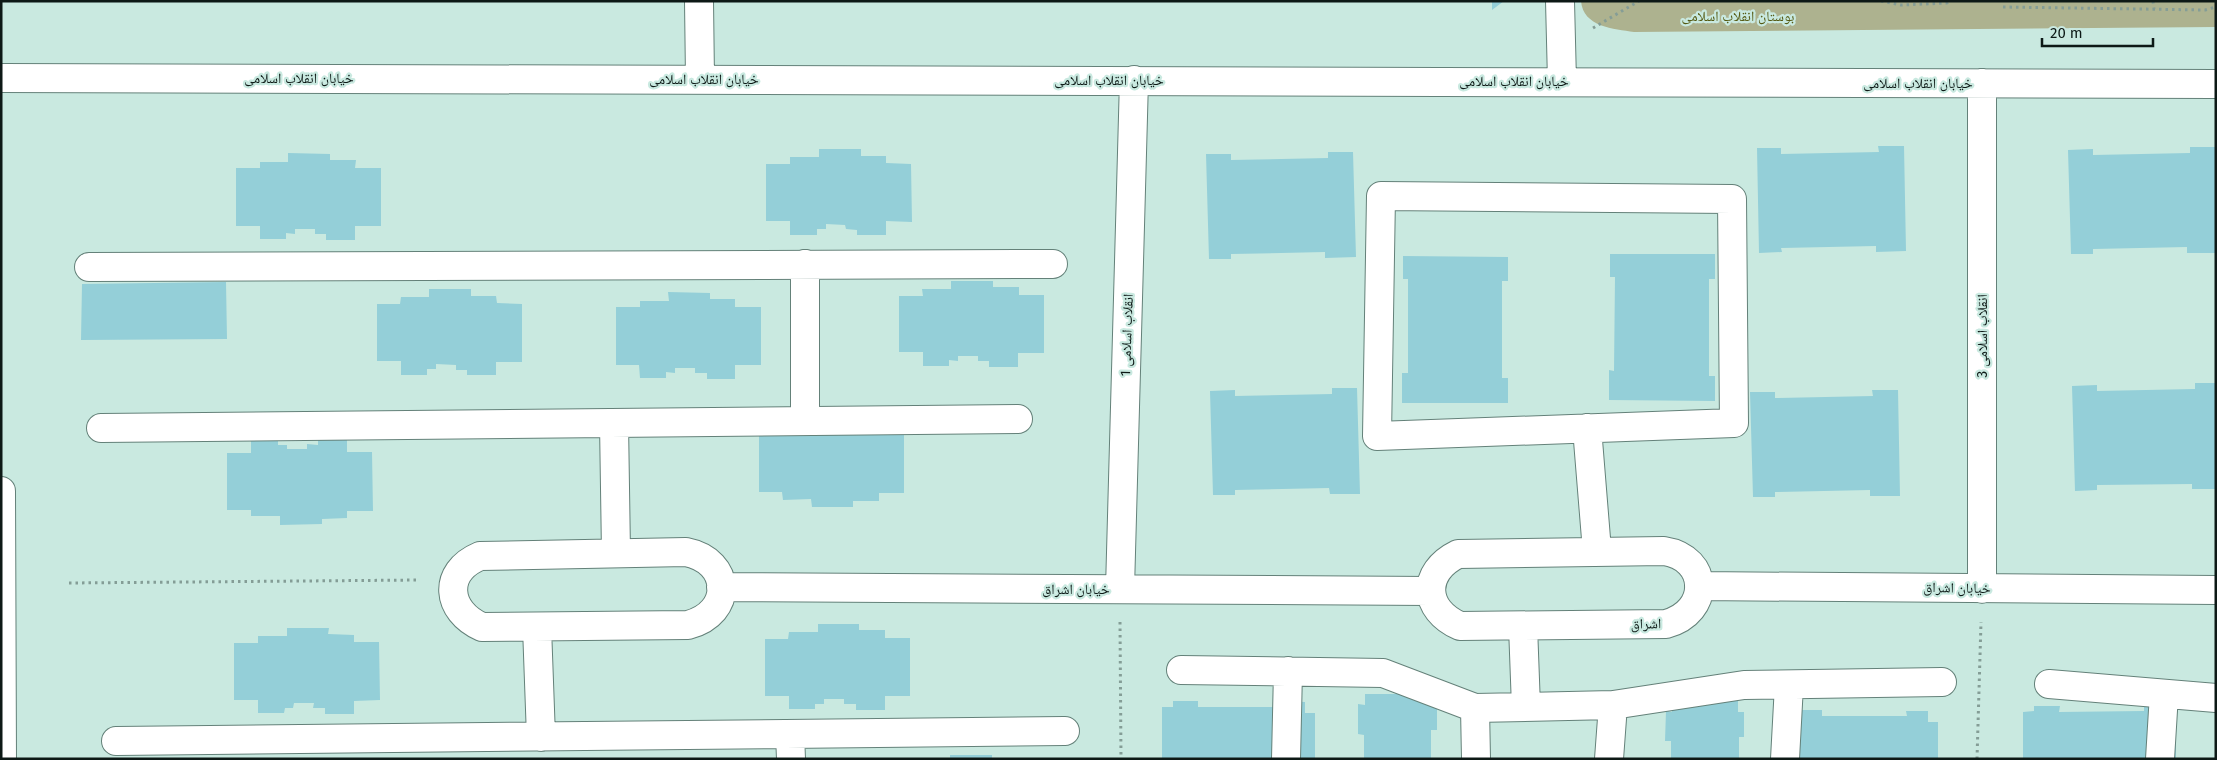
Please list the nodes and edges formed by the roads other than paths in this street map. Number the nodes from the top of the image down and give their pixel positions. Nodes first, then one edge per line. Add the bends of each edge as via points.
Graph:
1 (699, 1) edge
2 (1560, 1) edge
3 (1, 78) edge
4 (700, 79) junction
5 (1134, 80) junction
6 (1562, 81) junction
7 (1982, 83) junction
8 (2216, 84) edge
9 (806, 264) junction
10 (1053, 264) dead end
11 (89, 267) dead end
12 (1018, 419) dead end
13 (805, 421) junction
14 (614, 423) junction
15 (101, 428) dead end
16 (1587, 428) junction
17 (1, 491) edge
18 (1, 549) edge
19 (1597, 551) junction
20 (616, 553) junction
21 (1698, 586) junction
22 (721, 587) junction
23 (1120, 589) junction
24 (1982, 589) junction
25 (2216, 590) edge
26 (1431, 591) junction
27 (1523, 626) junction
28 (537, 627) junction
29 (1181, 670) dead end
30 (1288, 671) junction
31 (1942, 682) dead end
32 (2049, 684) dead end
33 (1789, 685) junction
34 (2164, 694) junction
35 (2216, 698) edge
36 (1613, 705) junction
37 (1526, 707) junction
38 (1475, 708) junction
39 (1065, 731) dead end
40 (541, 737) junction
41 (116, 741) dead end
42 (790, 746) edge
43 (2, 759) edge
44 (1286, 759) edge
45 (1476, 759) edge
46 (1609, 759) edge
47 (1786, 759) edge
48 (2160, 759) edge

1 - 4 street
2 - 6 street
3 - 4 street, خیابان انقلاب اسلامی
4 - 5 street, خیابان انقلاب اسلامی
5 - 6 street, خیابان انقلاب اسلامی
5 - 23 street, انقلاب اسلامی 1
6 - 7 street, خیابان انقلاب اسلامی
7 - 8 street, خیابان انقلاب اسلامی
7 - 24 street, انقلاب اسلامی 3
9 - 10 street
9 - 11 street
9 - 13 street
12 - 13 street
13 - 14 street
14 - 15 street
14 - 20 street
16 - 16 street via 1734,423 1732,199 1381,196 1377,436
16 - 19 street
17 - 18 street
18 - 43 street
19 - 21 street via 1676,553 1694,568
19 - 26 street via 1458,554 1438,568
20 - 22 street via 698,554 716,570
20 - 28 street via 480,556 461,569 455,580 456,604 471,622 482,627
21 - 24 street, خیابان اشراق
21 - 27 street, اشراق via 1695,604 1688,614 1666,624
22 - 23 street, خیابان اشراق
22 - 28 street via 717,606 710,615 688,625
23 - 26 street, خیابان اشراق
24 - 25 street, خیابان اشراق
26 - 27 street, اشراق via 1439,613 1460,626
27 - 37 street
28 - 40 street
29 - 30 street
30 - 38 street via 1383,673
30 - 44 street
31 - 33 street
32 - 34 street
33 - 36 street via 1744,685
33 - 47 street
34 - 35 street
34 - 48 street
36 - 37 street
36 - 46 street
37 - 38 street
38 - 45 street
39 - 42 street
40 - 41 street
40 - 42 street

